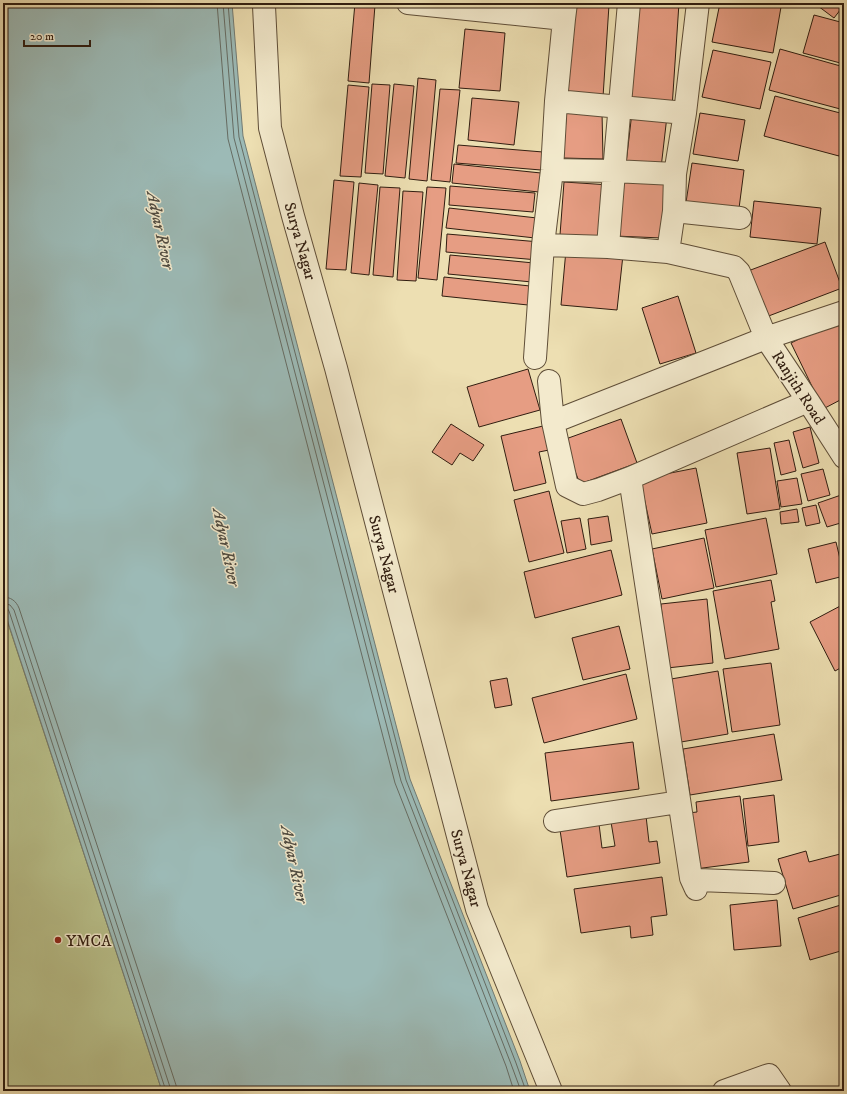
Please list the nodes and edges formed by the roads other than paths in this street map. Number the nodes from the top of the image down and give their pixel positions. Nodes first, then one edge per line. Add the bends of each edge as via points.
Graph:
1 (408, 3) edge
2 (629, 3) edge
3 (698, 3) edge
4 (264, 6) dead end
5 (565, 11) edge
6 (556, 100) junction
7 (621, 107) junction
8 (685, 113) junction
9 (552, 170) junction
10 (613, 171) junction
11 (675, 174) junction
12 (674, 211) junction
13 (740, 218) dead end
14 (543, 245) junction
15 (608, 246) junction
16 (668, 252) junction
17 (844, 312) edge
18 (766, 338) junction
19 (534, 358) dead end
20 (549, 381) dead end
21 (808, 401) junction
22 (553, 422) junction
23 (844, 456) edge
24 (630, 478) junction
25 (679, 802) junction
26 (555, 821) dead end
27 (774, 883) dead end
28 (551, 1091) edge
29 (724, 1091) edge
30 (780, 1091) edge

1 - 5 street
2 - 7 street
3 - 8 street
4 - 28 street, Surya Nagar via 270,128 293,216 336,368 477,909
5 - 6 street
6 - 7 street
6 - 9 street
7 - 8 street
7 - 10 street
8 - 11 street
9 - 10 street
9 - 14 street
10 - 11 street
10 - 15 street
11 - 12 street
12 - 13 street
12 - 16 street
14 - 15 street
14 - 19 street
15 - 16 street
16 - 18 street, Ranjith Road via 737,269
17 - 18 street
18 - 21 street, Ranjith Road
18 - 22 street
20 - 22 street
21 - 23 street, Ranjith Road
21 - 24 street
22 - 24 street via 567,486 583,494
24 - 25 street
25 - 26 street
25 - 27 street via 691,878 696,889 698,880
29 - 30 street via 769,1075

